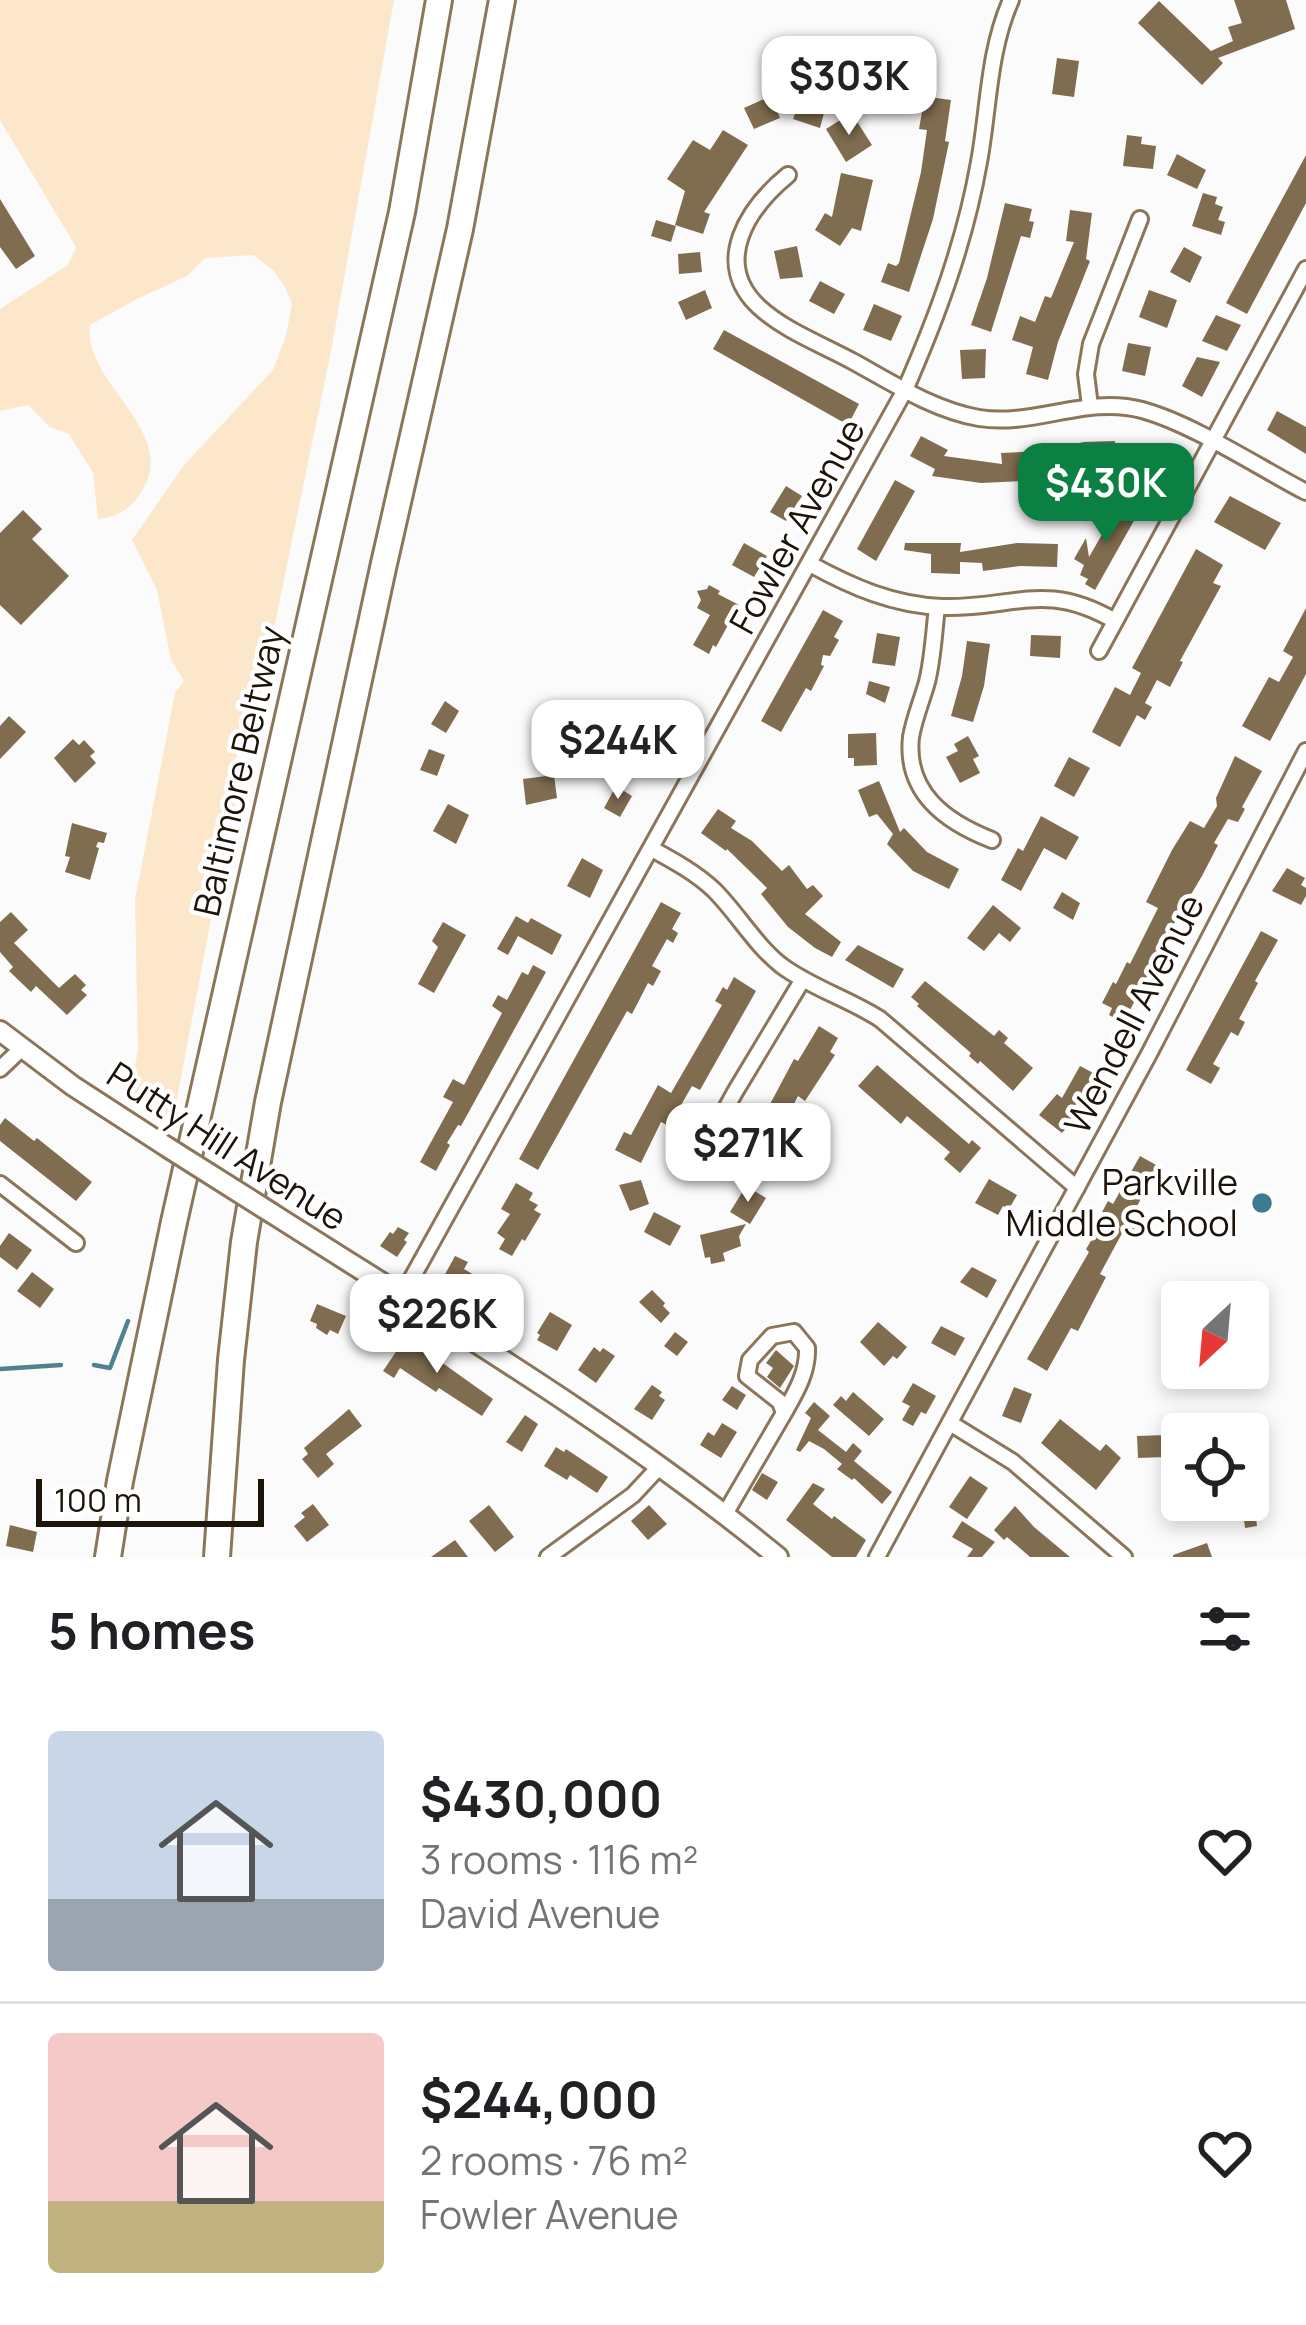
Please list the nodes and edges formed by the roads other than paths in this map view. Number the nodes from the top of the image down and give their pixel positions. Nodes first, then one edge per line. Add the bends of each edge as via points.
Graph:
1 (439, 0) edge
2 (502, 0) edge
3 (1011, 0) edge
4 (788, 175) dead end
5 (1141, 219) dead end
6 (1306, 269) edge
7 (905, 390) junction
8 (1090, 406) junction
9 (1212, 442) junction
10 (1306, 493) edge
11 (810, 564) junction
12 (937, 607) junction
13 (1115, 621) junction
14 (1099, 651) dead end
15 (1306, 752) edge
16 (992, 840) dead end
17 (652, 849) junction
18 (803, 980) junction
19 (0, 1030) edge
20 (21, 1049) junction
21 (0, 1070) edge
22 (696, 1163) dead end
23 (0, 1184) edge
24 (1077, 1188) junction
25 (76, 1243) dead end
26 (402, 1296) junction
27 (784, 1413) junction
28 (950, 1423) junction
29 (659, 1466) junction
30 (725, 1514) junction
31 (108, 1557) edge
32 (220, 1557) edge
33 (548, 1557) edge
34 (778, 1557) edge
35 (877, 1557) edge
36 (1124, 1557) edge

1 - 31 highway, Baltimore Beltway via 402,212 174,1222
2 - 32 highway via 460,229 268,1102 231,1360
3 - 7 street, Fowler Avenue via 997,37 962,236
4 - 7 street via 763,195 741,232 746,289 782,322
5 - 8 street via 1091,344
6 - 9 street
7 - 8 street via 1001,420
7 - 11 street, Fowler Avenue
8 - 9 street via 1144,411
9 - 10 street
9 - 13 street
11 - 12 street via 884,598
11 - 17 street, Fowler Avenue
12 - 13 street via 1056,598
12 - 16 street via 912,732 914,770 944,816
13 - 14 street
15 - 24 street, Wendell Avenue
17 - 18 street via 710,886 767,953
17 - 26 street, Fowler Avenue
18 - 22 street
18 - 24 street via 880,1019
19 - 20 main road, Putty Hill Avenue
20 - 21 street
20 - 26 main road, Putty Hill Avenue, bridge
23 - 25 street
24 - 28 street, Wendell Avenue
26 - 29 main road, Putty Hill Avenue
27 - 27 street via 808,1366 794,1332 772,1336 749,1360 747,1376
27 - 30 street
28 - 35 street, Wendell Avenue
28 - 36 street via 1013,1462
29 - 30 main road, Putty Hill Avenue
29 - 33 street
30 - 34 main road, Putty Hill Avenue

